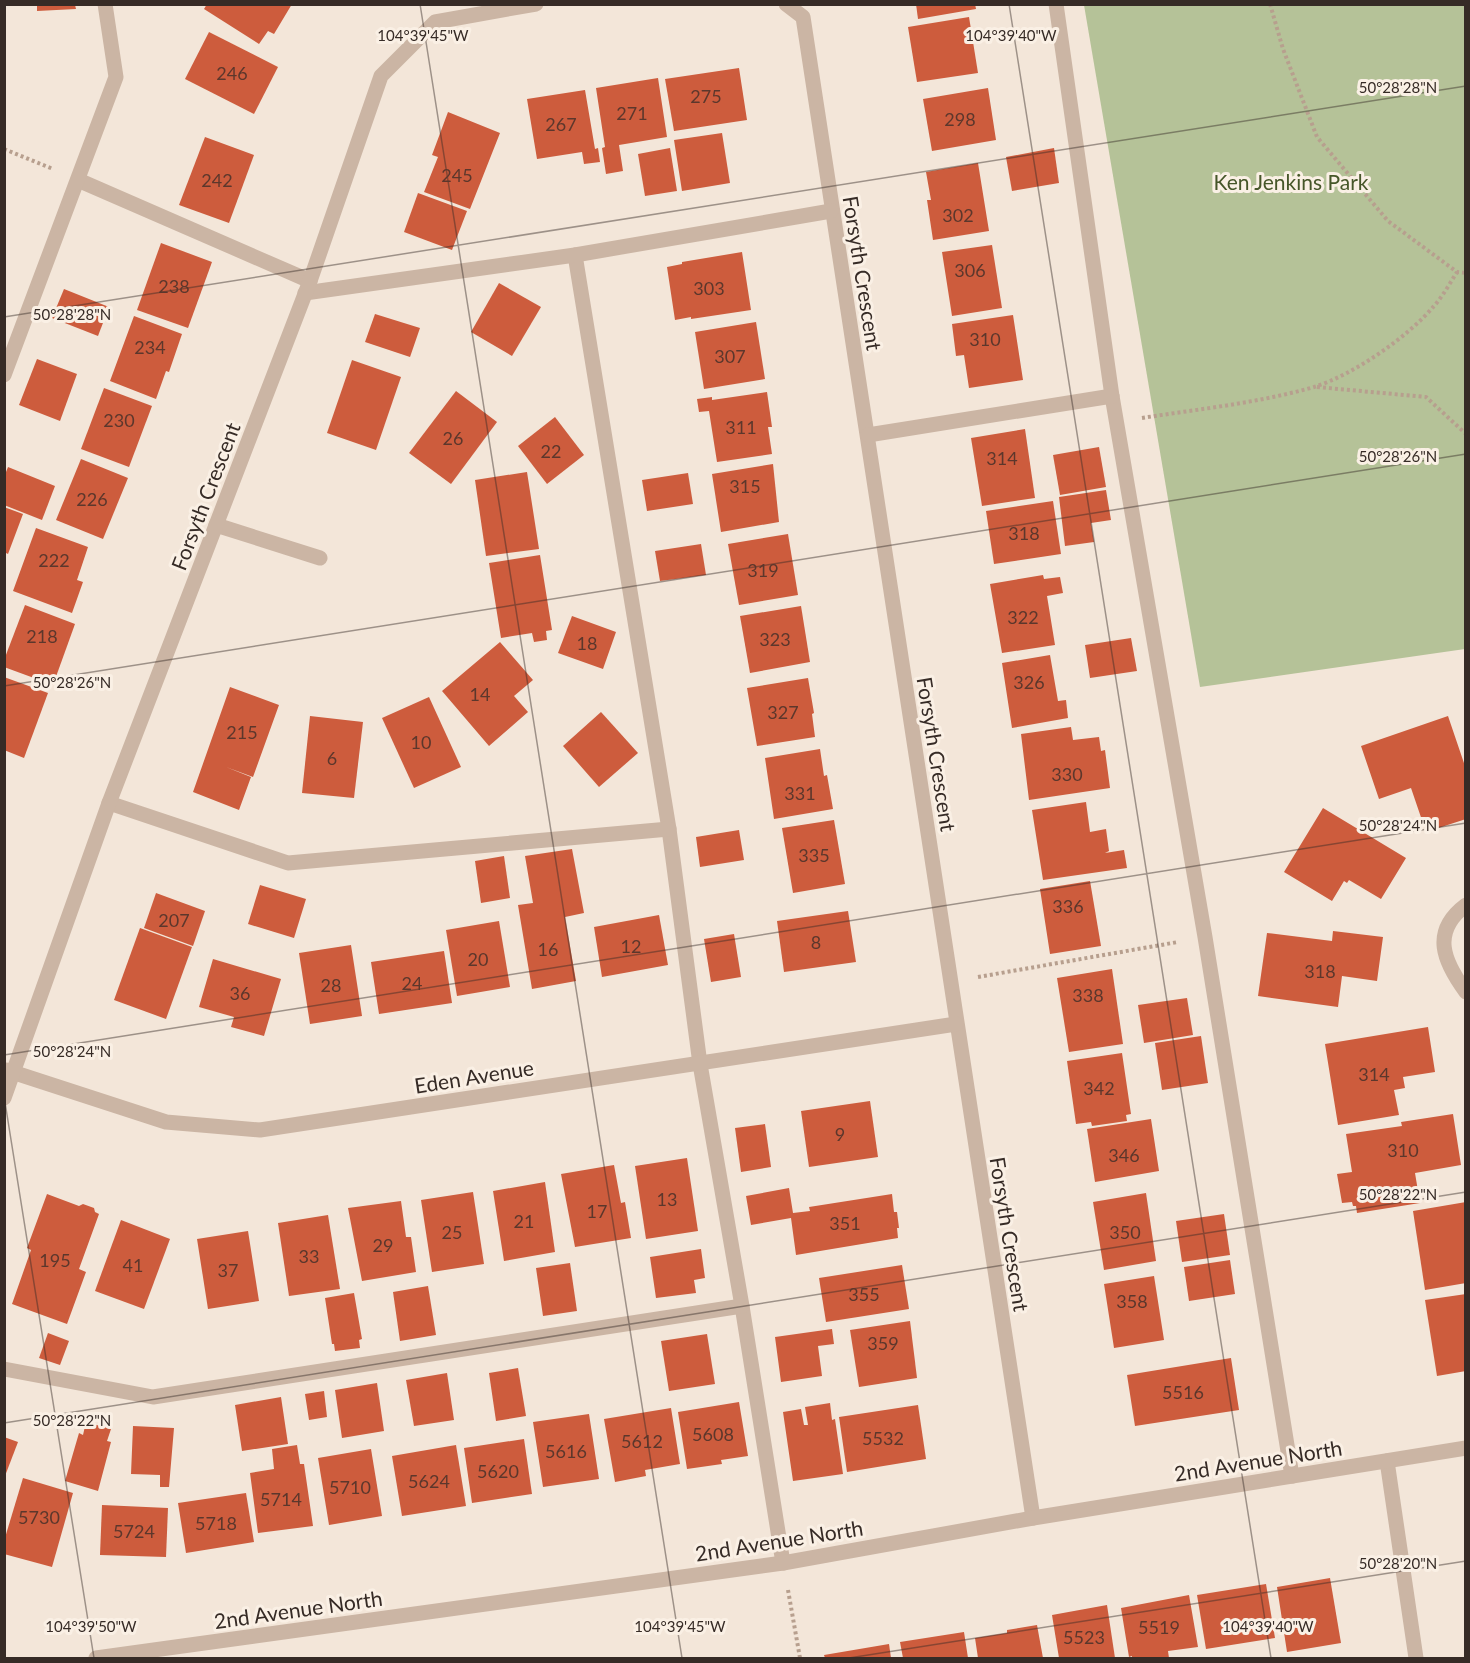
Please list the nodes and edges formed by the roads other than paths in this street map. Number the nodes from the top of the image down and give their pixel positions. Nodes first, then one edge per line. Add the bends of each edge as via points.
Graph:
1 (105, 4) edge
2 (536, 4) edge
3 (786, 4) edge
4 (1056, 4) edge
5 (78, 180) junction
6 (831, 211) junction
7 (575, 255) junction
8 (308, 287) junction
9 (4, 375) edge
10 (1112, 396) junction
11 (868, 435) junction
12 (216, 525) junction
13 (320, 558) dead end
14 (109, 803) junction
15 (669, 829) junction
16 (1466, 905) edge
17 (1466, 992) edge
18 (956, 1024) junction
19 (700, 1064) junction
20 (9, 1071) edge
21 (4, 1098) edge
22 (742, 1306) junction
23 (4, 1369) edge
24 (1466, 1448) edge
25 (1387, 1461) junction
26 (1292, 1476) junction
27 (1033, 1518) junction
28 (783, 1563) junction
29 (96, 1659) edge
30 (1416, 1659) edge

1 - 5 street via 116,77
2 - 8 street, Forsyth Crescent via 435,22 381,76
3 - 6 street, Forsyth Crescent via 803,17
4 - 10 street
5 - 8 street
5 - 9 street
6 - 7 street
6 - 11 street, Forsyth Crescent
7 - 8 street
7 - 15 street
8 - 12 street, Forsyth Crescent
10 - 11 street
10 - 26 street
11 - 18 street, Forsyth Crescent
12 - 13 street
12 - 14 street, Forsyth Crescent
14 - 15 street via 288,863
14 - 20 street, Forsyth Crescent
15 - 19 street
16 - 17 street via 1447,927 1444,944 1446,962
18 - 19 street, Eden Avenue
18 - 27 street, Forsyth Crescent
19 - 20 street, Eden Avenue via 260,1130 166,1122
19 - 22 street
20 - 21 street, Forsyth Crescent
22 - 23 street via 153,1397
22 - 28 street
24 - 25 street, 2nd Avenue North
25 - 26 street, 2nd Avenue North
25 - 30 street
26 - 27 street, 2nd Avenue North
27 - 28 street, 2nd Avenue North
28 - 29 street, 2nd Avenue North

